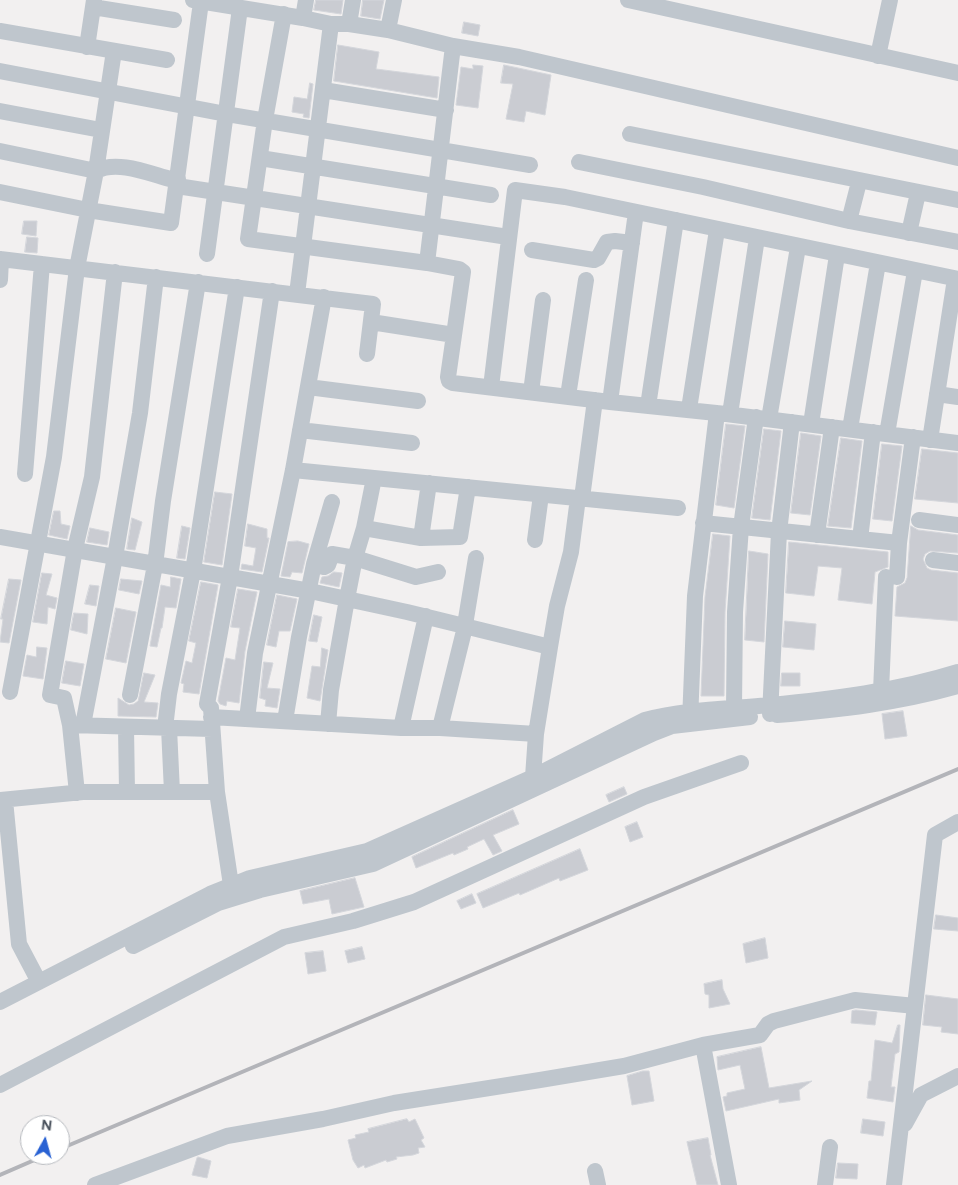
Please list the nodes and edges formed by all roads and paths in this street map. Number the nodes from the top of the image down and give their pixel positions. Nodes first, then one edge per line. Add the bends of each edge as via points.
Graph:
1 (306, 0) edge
2 (353, 0) edge
3 (394, 0) edge
4 (630, 0) edge
5 (890, 0) edge
6 (197, 1) edge
7 (218, 2) edge
8 (94, 4) edge
9 (265, 6) edge
10 (138, 7) edge
11 (240, 8) junction
12 (284, 14) junction
13 (303, 18) junction
14 (174, 20) dead end
15 (331, 24) junction
16 (348, 24) junction
17 (0, 30) edge
18 (388, 30) junction
19 (453, 46) junction
20 (87, 47) junction
21 (114, 51) junction
22 (878, 56) junction
23 (167, 60) dead end
24 (0, 71) edge
25 (958, 73) edge
26 (107, 90) junction
27 (323, 90) junction
28 (186, 105) junction
29 (446, 110) junction
30 (0, 111) edge
31 (226, 114) junction
32 (265, 120) junction
33 (101, 130) junction
34 (317, 130) junction
35 (630, 134) dead end
36 (441, 150) junction
37 (0, 152) edge
38 (260, 158) junction
39 (958, 158) edge
40 (579, 162) dead end
41 (530, 165) dead end
42 (313, 167) junction
43 (96, 171) junction
44 (859, 182) junction
45 (177, 183) junction
46 (437, 185) junction
47 (0, 192) edge
48 (216, 192) junction
49 (918, 193) junction
50 (491, 195) dead end
51 (254, 198) junction
52 (958, 200) edge
53 (308, 206) junction
54 (88, 210) junction
55 (636, 212) junction
56 (676, 220) junction
57 (849, 221) junction
58 (432, 226) junction
59 (717, 230) junction
60 (909, 233) junction
61 (508, 237) junction
62 (757, 238) junction
63 (958, 242) edge
64 (632, 243) junction
65 (303, 246) junction
66 (798, 247) junction
67 (532, 250) dead end
68 (207, 254) dead end
69 (836, 255) junction
70 (1, 259) edge
71 (427, 263) junction
72 (878, 263) junction
73 (42, 264) junction
74 (77, 268) junction
75 (915, 271) junction
76 (115, 272) junction
77 (156, 277) junction
78 (957, 279) edge
79 (0, 280) edge
80 (586, 280) dead end
81 (198, 282) junction
82 (237, 287) junction
83 (272, 291) junction
84 (297, 294) junction
85 (324, 297) junction
86 (543, 300) dead end
87 (371, 322) junction
88 (953, 322) edge
89 (454, 335) junction
90 (367, 354) dead end
91 (951, 355) edge
92 (308, 387) junction
93 (491, 387) junction
94 (531, 392) junction
95 (937, 394) junction
96 (568, 396) junction
97 (958, 397) edge
98 (418, 401) dead end
99 (602, 401) junction
100 (648, 406) junction
101 (689, 409) junction
102 (724, 413) junction
103 (763, 418) junction
104 (792, 422) junction
105 (811, 424) junction
106 (832, 427) junction
107 (850, 429) junction
108 (300, 430) junction
109 (880, 433) junction
110 (913, 437) junction
111 (930, 440) junction
112 (412, 443) dead end
113 (958, 443) edge
114 (293, 470) junction
115 (25, 474) dead end
116 (374, 478) junction
117 (429, 483) junction
118 (468, 487) junction
119 (540, 494) junction
120 (580, 498) junction
121 (332, 502) dead end
122 (678, 508) dead end
123 (919, 520) dead end
124 (703, 523) junction
125 (958, 525) edge
126 (742, 527) junction
127 (364, 528) junction
128 (779, 532) junction
129 (817, 535) junction
130 (0, 537) edge
131 (421, 538) junction
132 (860, 539) junction
133 (535, 540) dead end
134 (899, 543) junction
135 (37, 544) junction
136 (75, 549) junction
137 (115, 557) junction
138 (355, 558) junction
139 (476, 558) dead end
140 (933, 560) dead end
141 (958, 563) edge
142 (314, 564) junction
143 (155, 565) junction
144 (193, 571) junction
145 (438, 572) dead end
146 (230, 578) junction
147 (269, 584) junction
148 (310, 591) junction
149 (347, 599) junction
150 (426, 616) junction
151 (464, 626) junction
152 (550, 647) junction
153 (958, 672) edge
154 (958, 686) edge
155 (881, 691) junction
156 (10, 692) dead end
157 (130, 695) dead end
158 (734, 708) junction
159 (771, 710) junction
160 (690, 718) junction
161 (247, 719) junction
162 (285, 721) junction
163 (212, 723) junction
164 (328, 724) junction
165 (76, 725) junction
166 (126, 727) junction
167 (168, 728) junction
168 (401, 728) junction
169 (440, 728) junction
170 (536, 734) junction
171 (741, 763) dead end
172 (532, 777) junction
173 (127, 792) junction
174 (172, 792) junction
175 (217, 792) junction
176 (77, 793) junction
177 (3, 800) edge
178 (958, 822) edge
179 (233, 891) junction
180 (39, 982) junction
181 (0, 1002) edge
182 (915, 1006) junction
183 (0, 1015) edge
184 (703, 1045) junction
185 (958, 1076) edge
186 (0, 1086) edge
187 (900, 1133) junction
188 (830, 1147) dead end
189 (95, 1185) edge
190 (730, 1185) edge
191 (825, 1185) edge
192 (894, 1185) edge

1 - 13 street
2 - 16 street
3 - 18 street
4 - 22 street
5 - 22 street
6 - 7 street
6 - 28 street
7 - 11 street
8 - 10 street
8 - 20 street
9 - 11 street
9 - 12 street
10 - 14 street
11 - 31 street
12 - 13 street
12 - 32 street
13 - 15 street
15 - 16 street
15 - 27 street
16 - 18 street
17 - 20 street
18 - 19 street
19 - 29 street
19 - 39 street via 519,57
20 - 21 street
21 - 23 street
21 - 26 street
22 - 25 street
24 - 26 street
26 - 28 street
26 - 33 street
27 - 29 street
27 - 34 street
28 - 31 street
28 - 45 street
29 - 36 street
30 - 33 street
31 - 32 street
31 - 48 street
32 - 34 street
32 - 38 street
33 - 43 street
34 - 36 street
34 - 42 street
35 - 44 street
36 - 41 street
36 - 46 street
37 - 43 street
38 - 42 street
38 - 51 street
40 - 57 street
42 - 46 street
42 - 53 street
43 - 45 street via 105,166 122,168
43 - 54 street
44 - 49 street
44 - 57 street
45 - 48 street
45 - 54 street via 171,223
46 - 50 street
46 - 58 street
47 - 54 street
48 - 51 street
48 - 68 street
49 - 52 street
49 - 60 street
51 - 53 street
51 - 65 street via 248,238
53 - 58 street
53 - 65 street
54 - 74 street
55 - 56 street
55 - 61 street via 515,190
55 - 64 street
56 - 59 street
56 - 100 street
57 - 60 street
58 - 61 street
58 - 71 street
59 - 62 street
59 - 101 street
60 - 63 street
61 - 93 street
62 - 66 street
62 - 102 street
64 - 67 street via 607,242 594,260
64 - 99 street
65 - 71 street
65 - 84 street
66 - 69 street
66 - 103 street
69 - 72 street
69 - 105 street
70 - 73 street
70 - 79 street
71 - 89 street via 463,272
72 - 75 street
72 - 107 street
73 - 74 street
73 - 115 street
74 - 76 street
74 - 135 street via 54,457
75 - 78 street
75 - 109 street
76 - 77 street
76 - 136 street via 92,477
77 - 81 street
77 - 137 street via 140,413
78 - 88 street
80 - 96 street
81 - 82 street
81 - 143 street
82 - 83 street
82 - 144 street
83 - 84 street
83 - 146 street
84 - 85 street
85 - 87 street via 373,304
85 - 92 street
86 - 94 street
87 - 89 street
87 - 90 street
88 - 91 street
89 - 93 street via 449,381
91 - 95 street
92 - 98 street
92 - 108 street
93 - 94 street
94 - 96 street
95 - 97 street
95 - 111 street
96 - 99 street
99 - 100 street
99 - 120 street
100 - 101 street
101 - 102 street
102 - 103 street
102 - 124 street
103 - 104 street
103 - 126 street
104 - 105 street
104 - 128 street
105 - 106 street
106 - 107 street
106 - 129 street
107 - 109 street
108 - 112 street
108 - 114 street
109 - 110 street
109 - 132 street
110 - 111 street
110 - 134 street
111 - 113 street
114 - 116 street
114 - 147 street
116 - 117 street
116 - 127 street
117 - 118 street
117 - 131 street
118 - 119 street
118 - 131 street via 460,537
119 - 120 street
119 - 133 street
120 - 122 street
120 - 152 street via 572,552 556,606
121 - 142 street
123 - 125 street
124 - 126 street
124 - 160 street via 695,596
126 - 128 street
126 - 158 street via 735,612
127 - 131 street
127 - 138 street
128 - 129 street
128 - 159 street
129 - 132 street
130 - 135 street
132 - 134 street
134 - 155 street via 891,577
135 - 136 street
135 - 156 street
136 - 137 street
136 - 165 street via 50,695 64,698
137 - 143 street
137 - 165 street
138 - 142 street via 332,554 328,565
138 - 145 street via 416,577
138 - 149 street
139 - 151 street
140 - 141 street
142 - 148 street
143 - 144 street
143 - 157 street
144 - 146 street
144 - 167 street via 169,694
146 - 147 street
146 - 163 street via 207,704 211,708
147 - 148 street
147 - 161 street via 255,653
148 - 149 street
148 - 162 street
149 - 150 street
149 - 164 street
150 - 151 street
150 - 168 street
151 - 152 street
151 - 169 street
152 - 170 street
153 - 155 street via 924,683
154 - 159 street via 837,710
155 - 159 street
158 - 159 street
158 - 160 street
159 - 160 street
160 - 172 street via 661,715 645,720
160 - 179 street via 373,864
161 - 162 street
161 - 163 street
162 - 164 street
163 - 167 street
163 - 175 street
164 - 168 street
165 - 166 street
165 - 176 street
166 - 167 street
166 - 173 street
167 - 174 street
168 - 169 street
169 - 170 street
170 - 172 street
171 - 186 street via 644,797 414,902 354,921 284,937
172 - 179 street via 368,851 250,878
173 - 174 street
173 - 176 street
174 - 175 street
175 - 179 street
176 - 177 street
177 - 180 street via 19,944
178 - 182 street via 935,835
179 - 180 street via 210,894
179 - 183 street via 218,903
180 - 181 street
182 - 184 street via 855,1000 774,1021 760,1035
182 - 187 street
184 - 189 street via 624,1066 394,1103 227,1136
184 - 190 street
185 - 187 street via 920,1095
187 - 192 street
188 - 191 street

